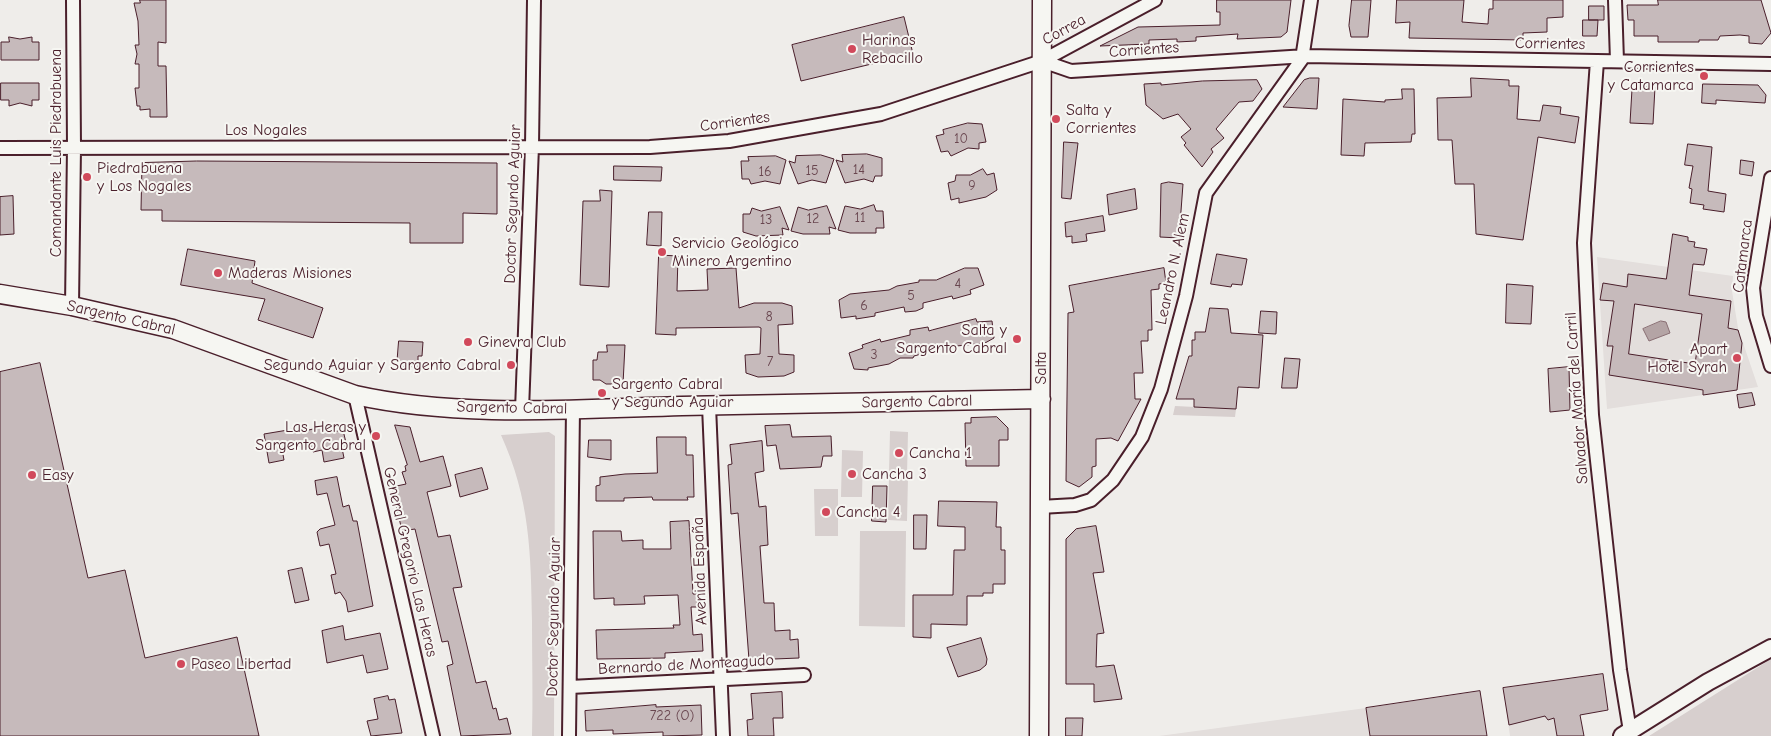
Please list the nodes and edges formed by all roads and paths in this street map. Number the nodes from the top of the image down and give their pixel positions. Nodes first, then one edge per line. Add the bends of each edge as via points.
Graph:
1 (72, 0) edge
2 (534, 0) edge
3 (1042, 0) edge
4 (1155, 0) edge
5 (1311, 0) edge
6 (1615, 0) edge
7 (1302, 56) junction
8 (1042, 61) junction
9 (1597, 61) junction
10 (1617, 61) junction
11 (1771, 64) edge
12 (532, 146) junction
13 (74, 147) junction
14 (0, 148) edge
15 (1771, 178) edge
16 (0, 294) edge
17 (72, 306) junction
18 (1771, 366) edge
19 (355, 395) junction
20 (1041, 399) junction
21 (709, 406) junction
22 (573, 409) junction
23 (522, 410) junction
24 (1040, 507) junction
25 (1771, 648) edge
26 (804, 675) dead end
27 (721, 679) junction
28 (570, 687) junction
29 (1626, 734) edge
30 (433, 736) edge
31 (569, 736) edge
32 (723, 736) edge
33 (1040, 736) edge

1 - 13 street, Comandante Luis Piedrabuena
2 - 12 street, Doctor Segundo Aguiar
3 - 8 main road, Salta
4 - 8 street, Correa
5 - 7 street, Leandro N. Alem
6 - 10 street
7 - 8 street, Corrientes via 1071,71
7 - 9 street, Corrientes
7 - 24 street, Leandro N. Alem via 1206,193 1186,296 1166,371 1142,437 1114,480 1091,500 1075,505
8 - 12 street, Corrientes via 881,114 756,136 650,148
8 - 20 main road, Salta
9 - 10 street, Corrientes
9 - 29 street, Salvador María del Carril via 1584,243 1591,405
10 - 11 street, Corrientes
12 - 13 street, Los Nogales
12 - 23 street, Doctor Segundo Aguiar
13 - 14 street, Los Nogales
13 - 17 street, Comandante Luis Piedrabuena
15 - 18 street, Catamarca via 1753,288 1756,316
16 - 17 main road, Sargento Cabral
17 - 19 main road, Sargento Cabral via 173,329
19 - 23 main road, Sargento Cabral via 432,406
19 - 30 street, General Gregorio Las Heras
20 - 21 main road, Sargento Cabral
20 - 24 main road, Salta
21 - 22 main road, Sargento Cabral
21 - 27 street, Avenida España
22 - 23 main road, Sargento Cabral
22 - 28 street, Doctor Segundo Aguiar
24 - 33 main road, Salta
25 - 29 street via 1708,682
26 - 27 street, Bernardo de Monteagudo
27 - 28 street, Bernardo de Monteagudo
27 - 32 street, Avenida España
28 - 31 street, Doctor Segundo Aguiar

